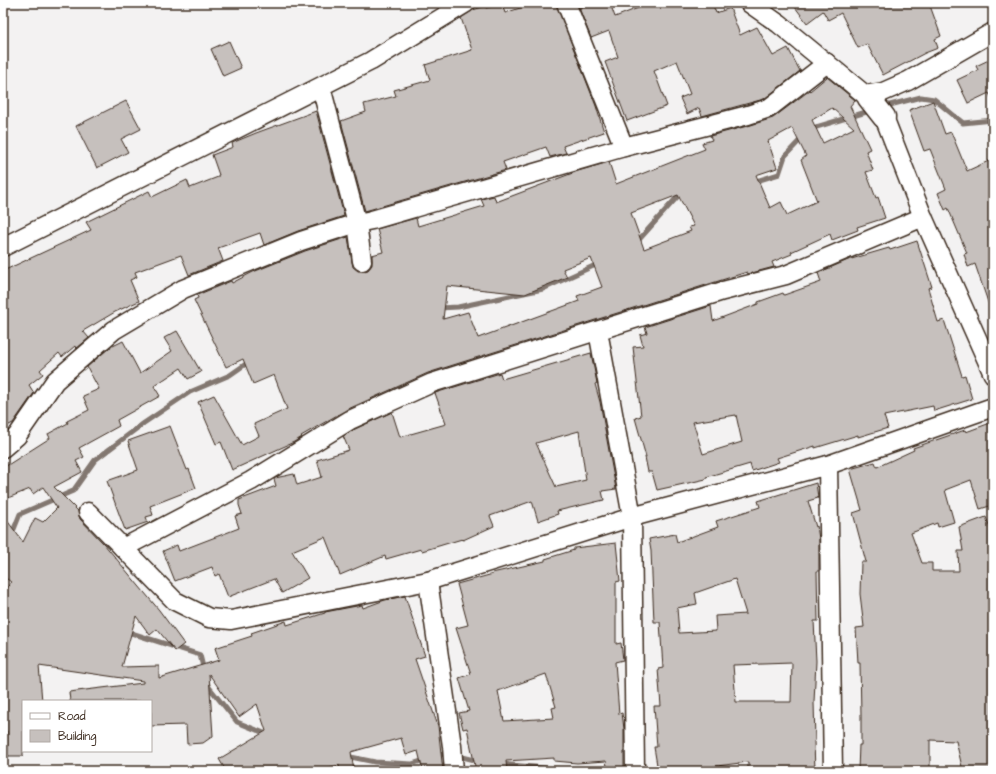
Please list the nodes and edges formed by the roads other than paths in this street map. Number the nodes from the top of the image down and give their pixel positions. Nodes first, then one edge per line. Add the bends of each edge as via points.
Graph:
1 (466, 3) edge
2 (566, 3) edge
3 (749, 3) edge
4 (993, 32) edge
5 (827, 63) junction
6 (321, 87) junction
7 (867, 96) junction
8 (884, 117) joint
9 (624, 147) junction
10 (923, 217) junction
11 (357, 223) junction
12 (3, 247) edge
13 (362, 262) dead end
14 (598, 331) junction
15 (993, 374) edge
16 (993, 407) edge
17 (3, 448) edge
18 (828, 465) junction
19 (88, 512) dead end
20 (632, 517) junction
21 (123, 548) junction
22 (428, 581) junction
23 (453, 760) edge
24 (635, 771) edge
25 (832, 771) edge

1 - 6 street via 371,61
2 - 9 street
3 - 5 street
4 - 7 street via 908,81
5 - 7 street
5 - 9 street via 769,108
6 - 11 street
6 - 12 street
7 - 8 street
8 - 10 street
9 - 11 street
10 - 14 street via 786,275 723,291
10 - 15 street
11 - 13 street
11 - 17 street via 301,242 183,290 114,330 55,381 17,436
14 - 20 street
14 - 21 street via 432,383 350,420 251,481
16 - 18 street
18 - 20 street
18 - 25 street
19 - 21 street
20 - 22 street
20 - 24 street
21 - 22 street via 175,601 209,618 231,620
22 - 23 street

